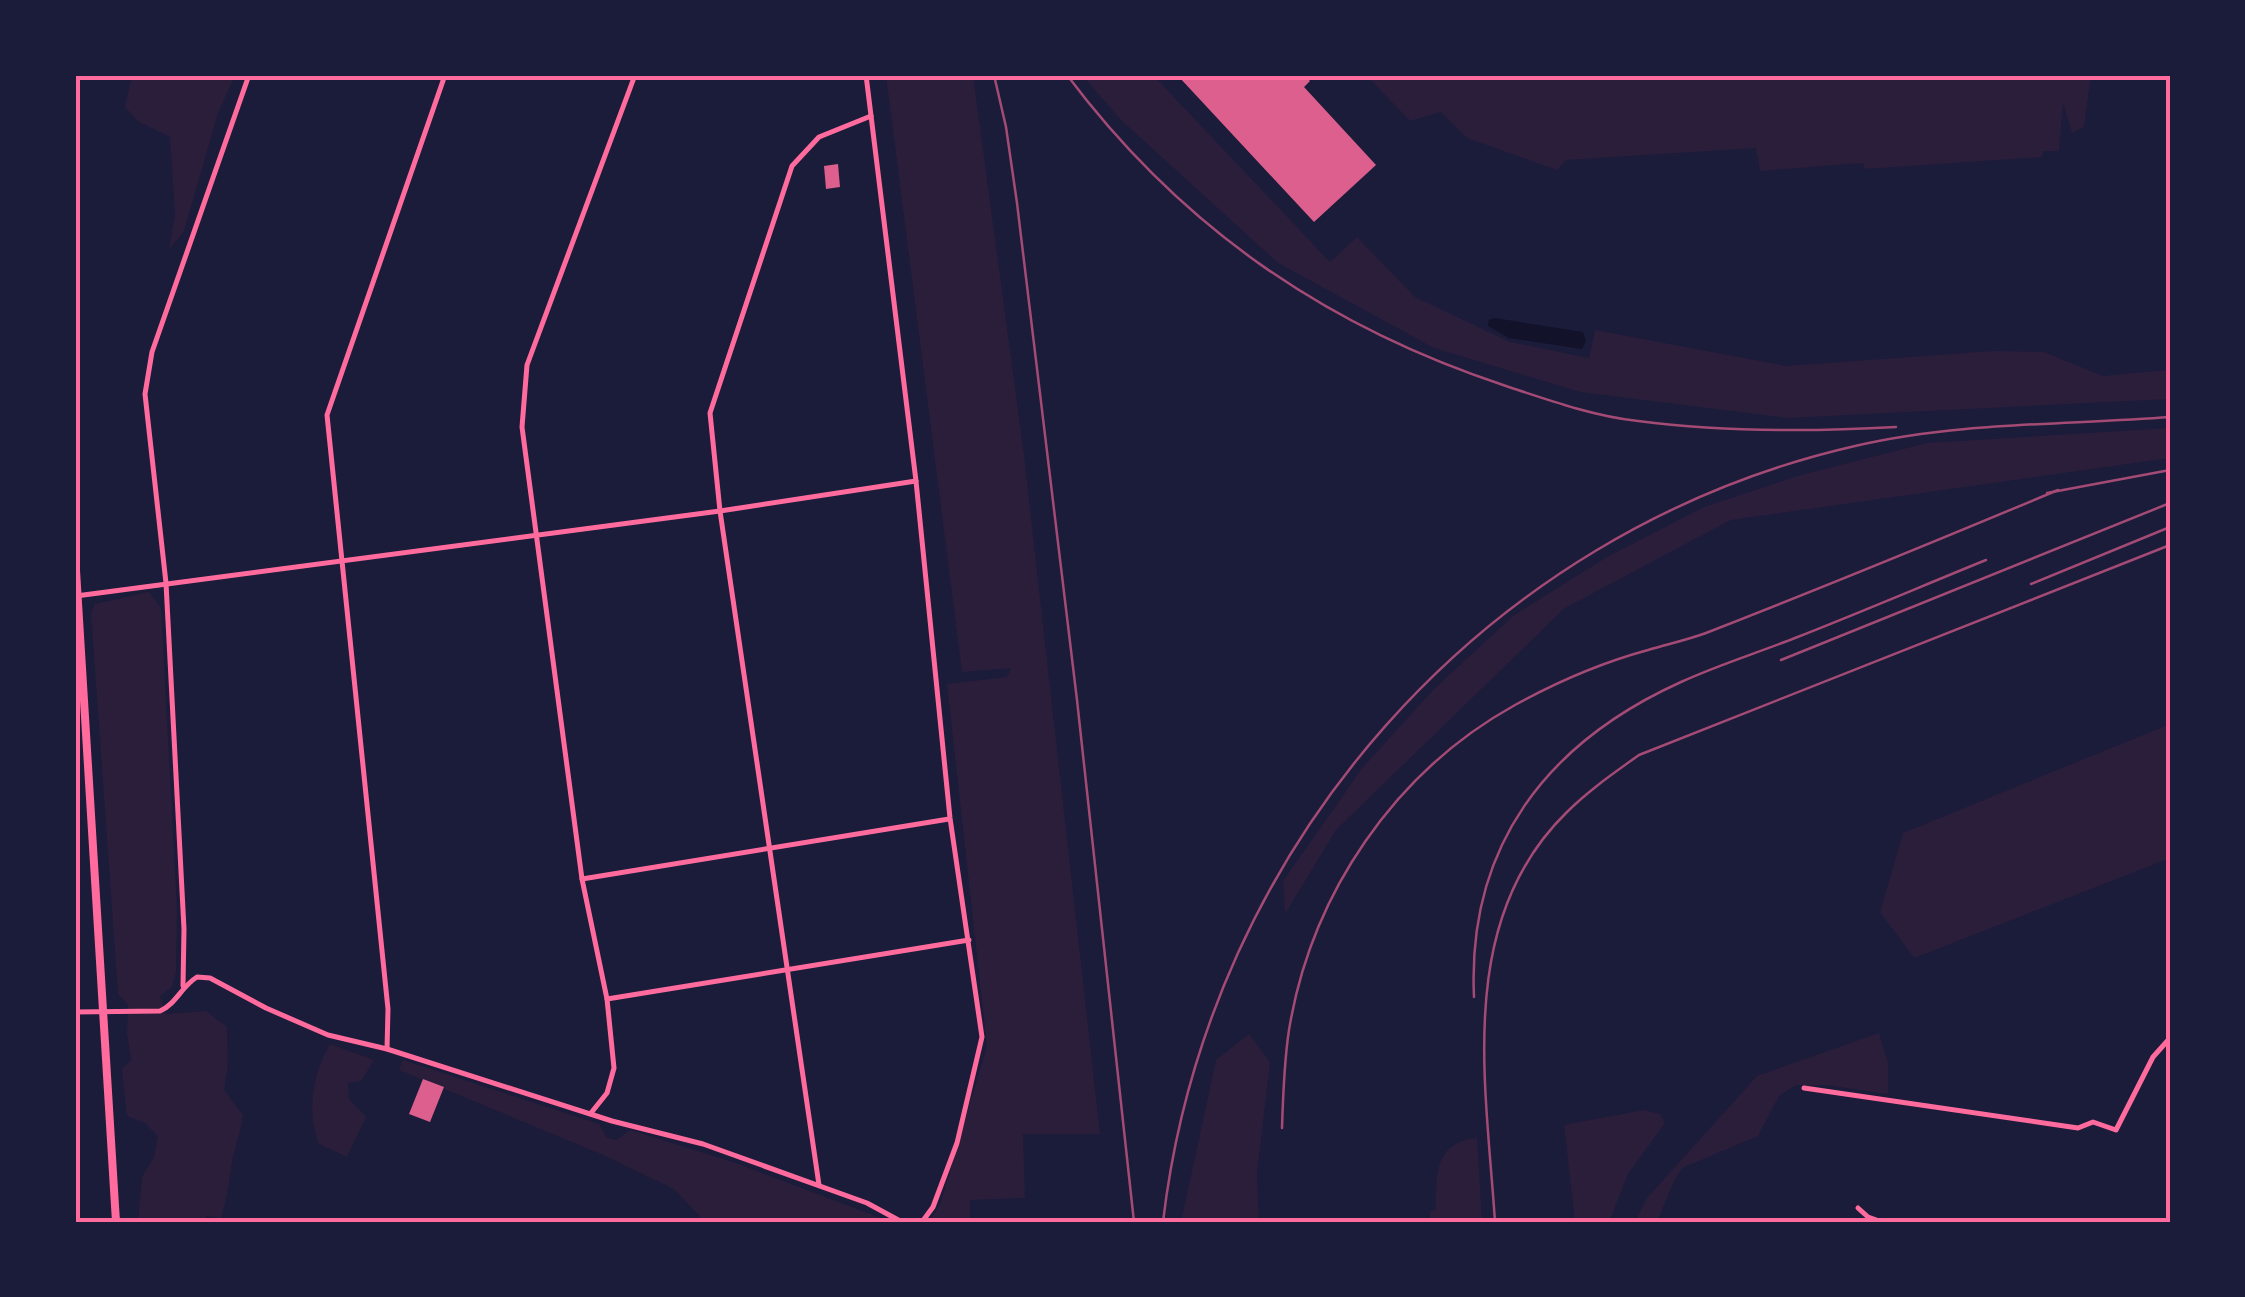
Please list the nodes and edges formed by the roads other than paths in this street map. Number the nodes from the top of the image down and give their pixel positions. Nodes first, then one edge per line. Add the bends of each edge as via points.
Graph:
1 (249, 75) edge
2 (444, 75) edge
3 (635, 75) edge
4 (866, 75) edge
5 (871, 116) junction
6 (916, 481) junction
7 (720, 511) junction
8 (535, 536) junction
9 (75, 554) edge
10 (342, 560) junction
11 (166, 584) junction
12 (76, 596) edge
13 (950, 818) junction
14 (771, 850) junction
15 (582, 879) junction
16 (969, 940) junction
17 (785, 970) junction
18 (182, 986) junction
19 (608, 999) junction
20 (75, 1012) edge
21 (105, 1014) junction
22 (2170, 1038) edge
23 (387, 1049) junction
24 (1804, 1088) dead end
25 (591, 1113) junction
26 (820, 1185) junction
27 (1858, 1208) dead end
28 (116, 1222) edge
29 (902, 1222) edge
30 (922, 1222) edge
31 (1882, 1222) edge

1 - 11 street via 145,394
2 - 10 street via 327,415
3 - 8 street via 527,364 522,427
4 - 5 street
5 - 6 street
5 - 7 street via 819,137 792,166 710,413
6 - 7 street
6 - 13 street
7 - 8 street
7 - 14 street
8 - 10 street
8 - 15 street
9 - 12 main road
10 - 11 street
10 - 23 street
11 - 12 street
11 - 18 street
12 - 21 main road
13 - 14 street
13 - 16 street
14 - 15 street
14 - 17 street
15 - 19 street
16 - 17 street
16 - 30 street via 980,1058 957,1143
17 - 19 street
17 - 26 street
18 - 21 street via 160,1011
18 - 23 street via 210,978 328,1034
19 - 25 street via 614,1068
20 - 21 street
21 - 28 main road
22 - 24 street via 2153,1057 2116,1130
23 - 25 street
25 - 26 street
26 - 29 street
27 - 31 street

